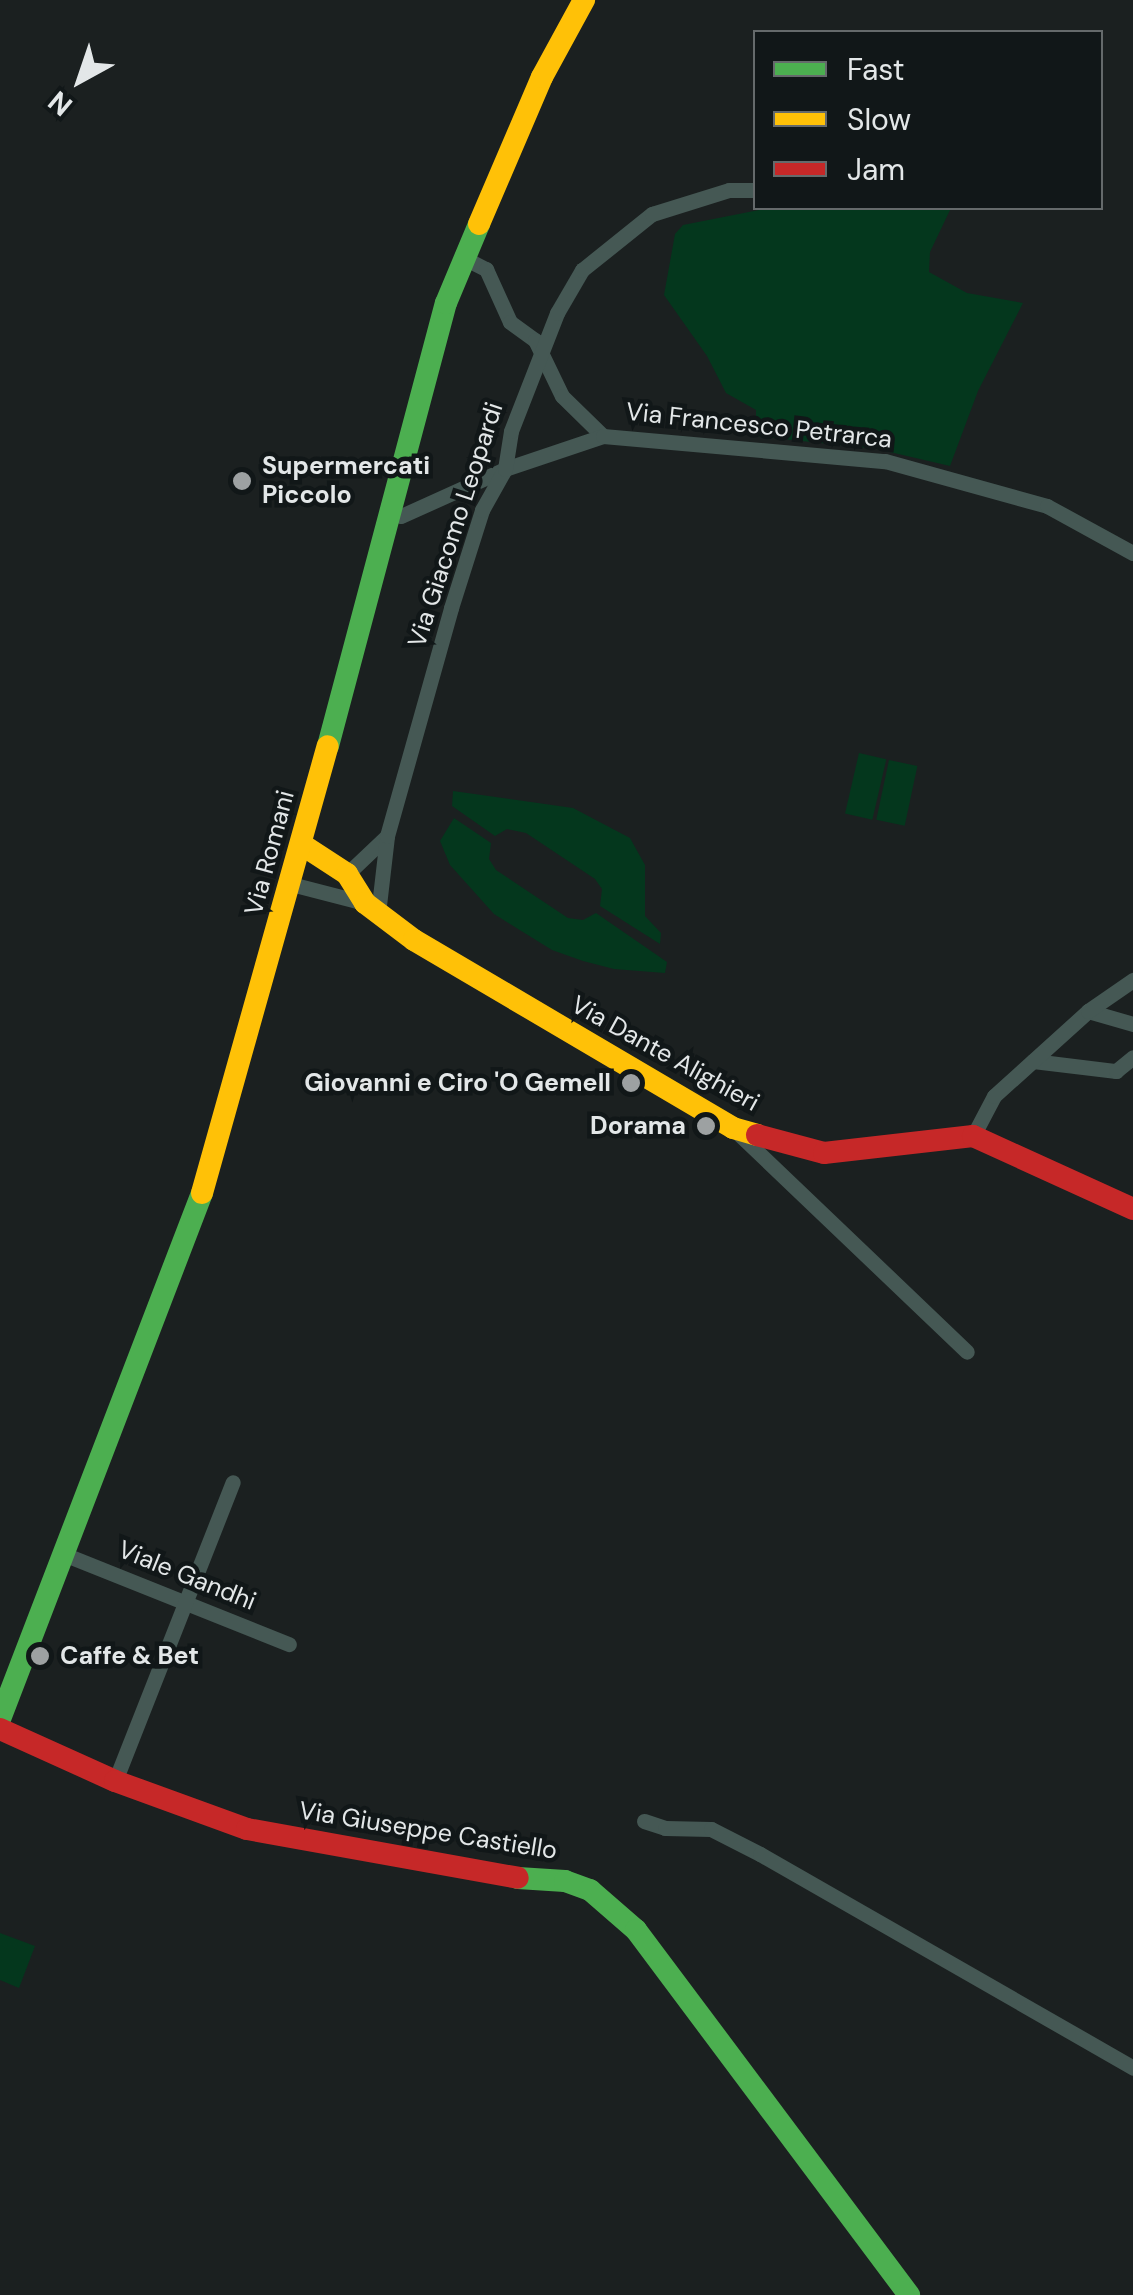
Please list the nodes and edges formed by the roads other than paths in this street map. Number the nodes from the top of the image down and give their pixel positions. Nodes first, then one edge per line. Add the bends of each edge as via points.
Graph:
1 (584, 0) edge
2 (753, 190) edge
3 (464, 258) junction
4 (542, 355) junction
5 (603, 436) junction
6 (505, 470) junction
7 (390, 514) junction
8 (1133, 553) edge
9 (387, 836) junction
10 (301, 844) junction
11 (348, 874) junction
12 (291, 884) junction
13 (372, 908) junction
14 (1133, 980) edge
15 (1088, 1011) junction
16 (1133, 1024) edge
17 (1133, 1057) edge
18 (1033, 1061) junction
19 (733, 1128) junction
20 (973, 1136) junction
21 (1133, 1209) edge
22 (967, 1352) dead end
23 (234, 1482) dead end
24 (66, 1554) junction
25 (183, 1603) junction
26 (289, 1644) dead end
27 (0, 1719) edge
28 (0, 1729) edge
29 (115, 1782) junction
30 (644, 1821) dead end
31 (1133, 2068) edge
32 (909, 2295) edge

1 - 3 street, Via Romani via 542,77
2 - 4 street, Via Giacomo Leopardi via 675,204 628,229 582,270
3 - 4 street via 486,269 501,310
3 - 7 street, Via Romani
4 - 5 street, Via Francesco Petrarca via 571,408
4 - 6 street, Via Giacomo Leopardi via 511,431
5 - 6 street, Via Francesco Petrarca
5 - 8 street, Via Francesco Petrarca via 885,460 1047,506
6 - 7 street, Via Francesco Petrarca via 401,516
6 - 9 street, Via Giacomo Leopardi via 482,510
7 - 10 street, Via Romani
9 - 11 street, Via Giacomo Leopardi
9 - 13 street, Via Giacomo Leopardi
10 - 11 street, Via Dante Alighieri
10 - 12 street, Via Romani
11 - 13 street, Via Dante Alighieri
12 - 13 street, Via Dante Alighieri
12 - 24 street, Via Romani via 192,1230
13 - 19 street, Via Dante Alighieri via 460,969
14 - 15 street
15 - 16 street
15 - 18 street
17 - 18 street via 1116,1071
18 - 20 street via 994,1096
19 - 20 street, Via Dante Alighieri via 824,1154
19 - 22 street
20 - 21 street
23 - 25 street
24 - 25 street, Viale Gandhi
24 - 27 street, Via Romani
25 - 26 street, Viale Gandhi
25 - 29 street
28 - 29 street, Via Giuseppe Castiello
29 - 32 street, Via Giuseppe Castiello via 247,1829 515,1878 565,1880 590,1890 636,1930
30 - 31 street via 710,1829 760,1854

